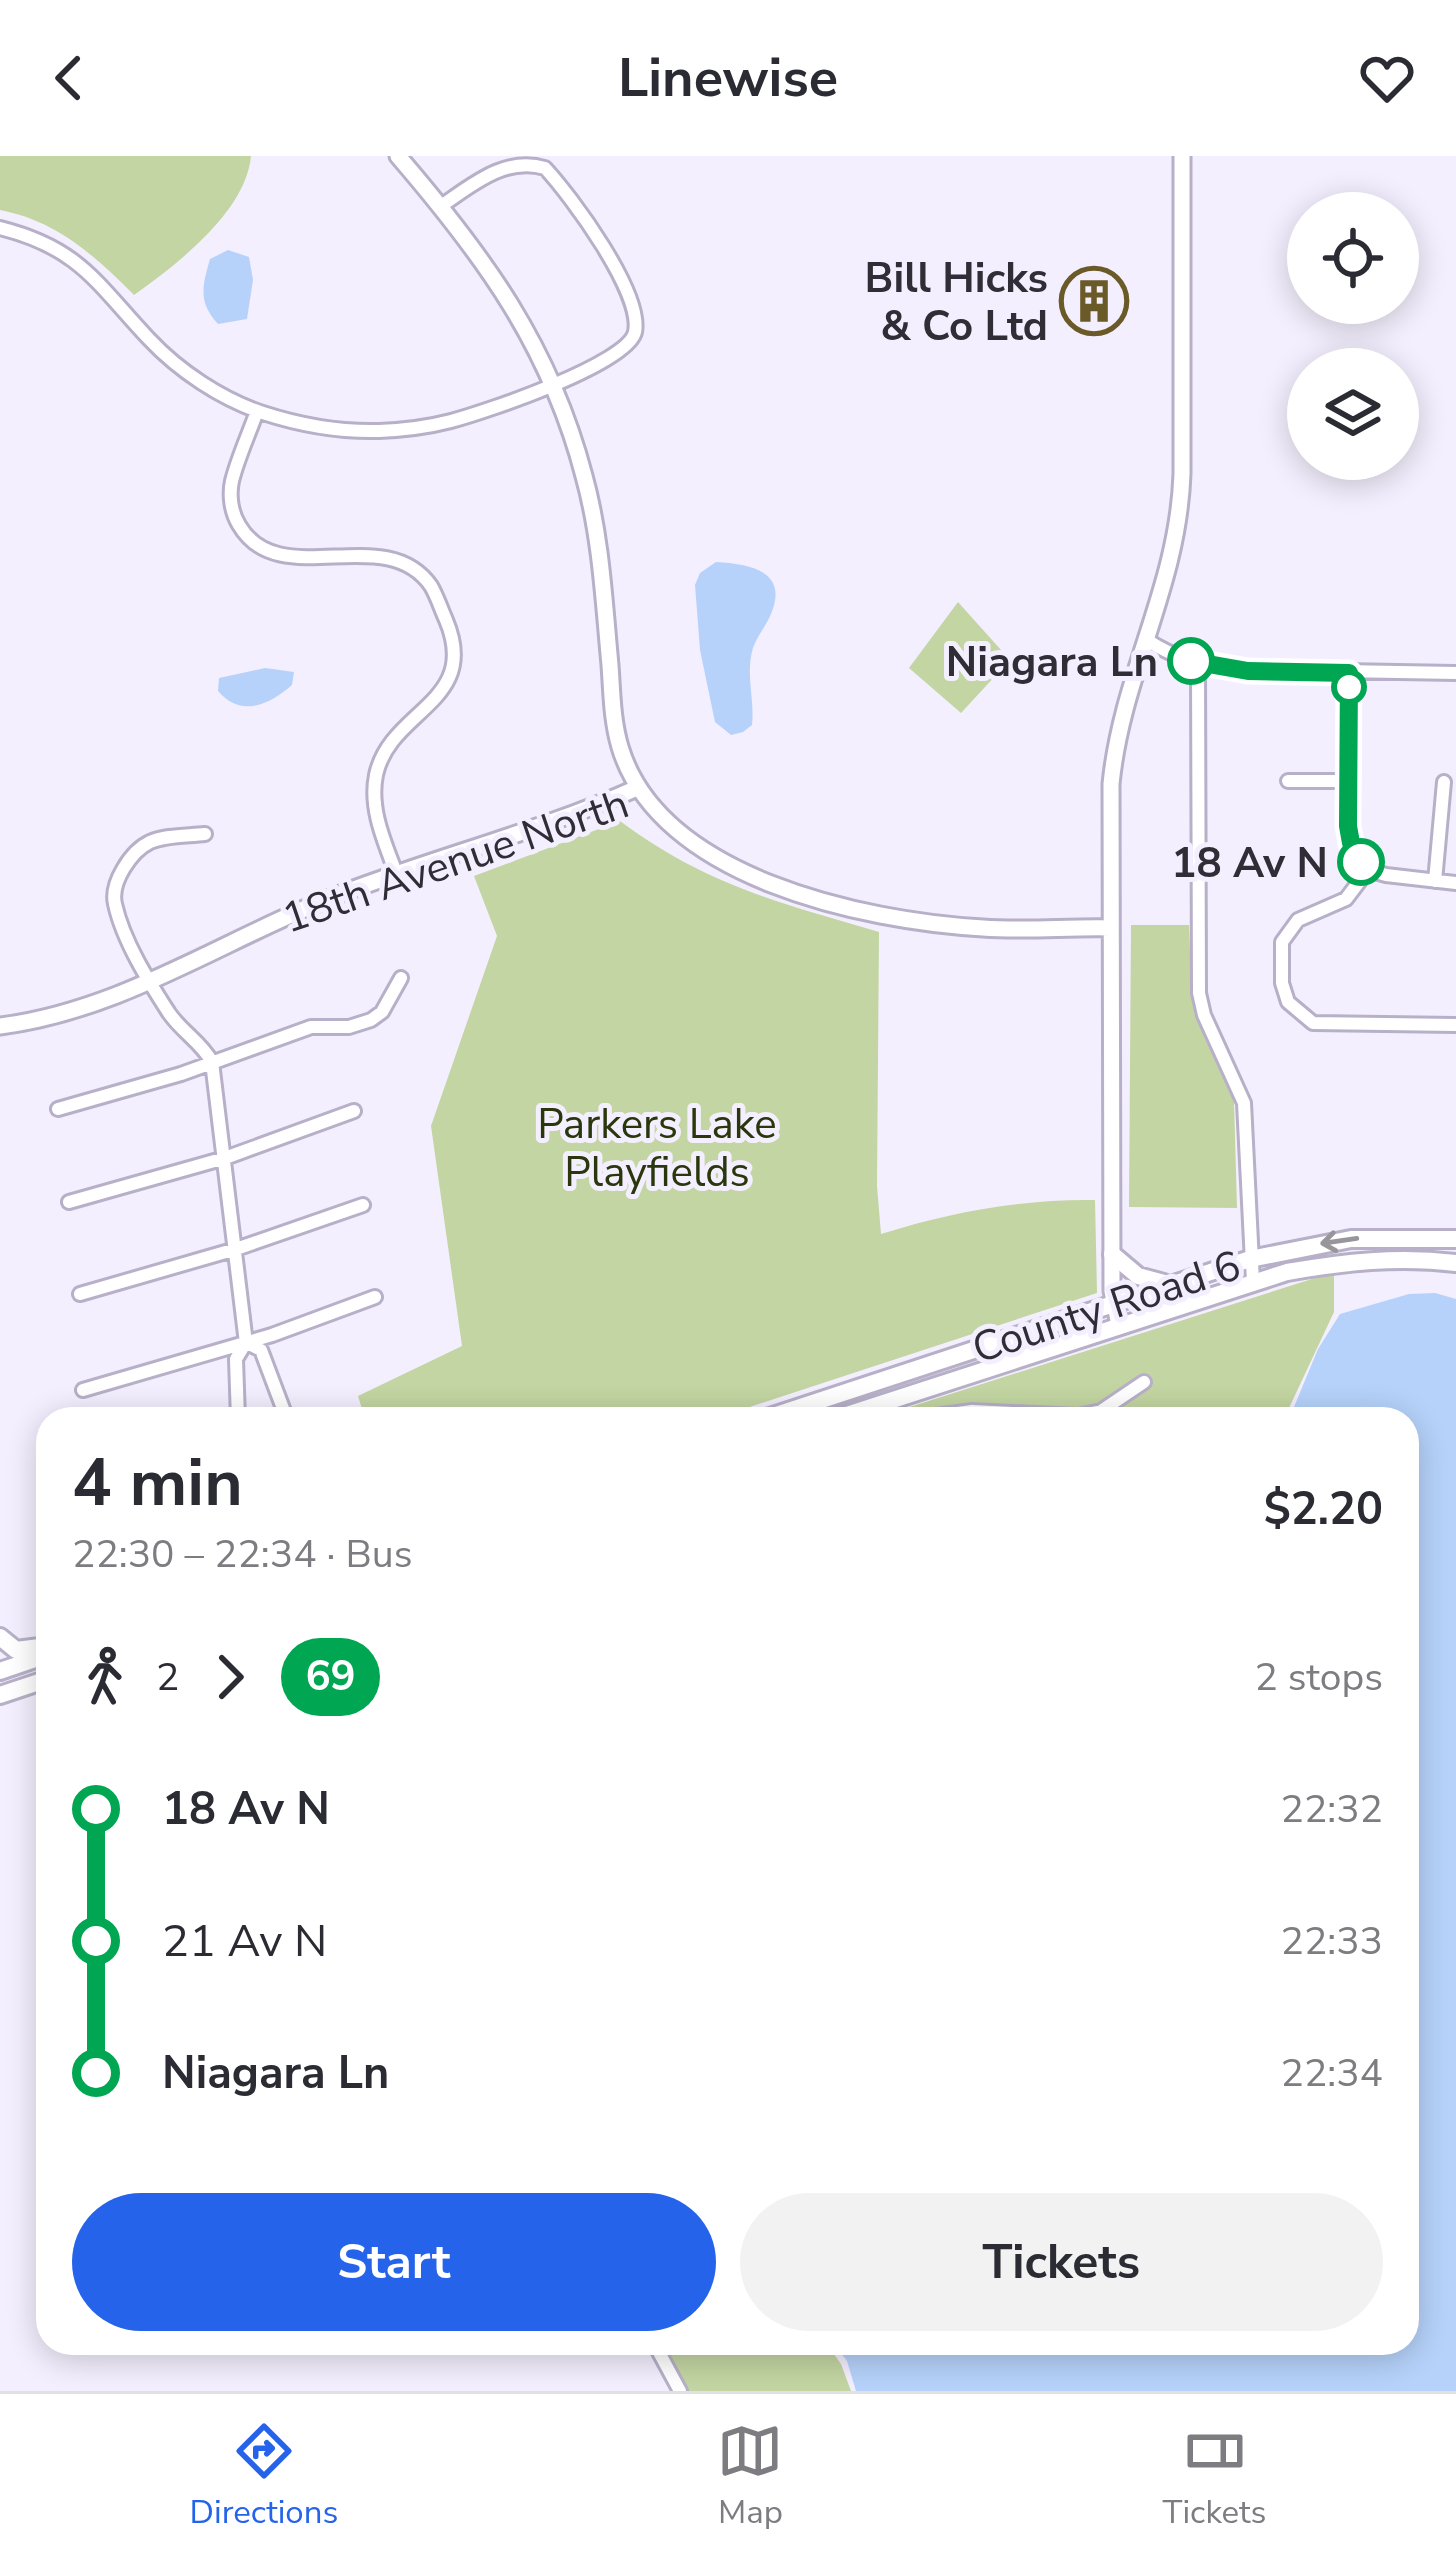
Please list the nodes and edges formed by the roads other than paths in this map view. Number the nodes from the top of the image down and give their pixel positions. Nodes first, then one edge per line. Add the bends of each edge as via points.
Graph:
1 (398, 156) edge
2 (1181, 156) edge
3 (441, 206) junction
4 (0, 228) edge
5 (553, 383) junction
6 (257, 411) junction
7 (1148, 640) junction
8 (1198, 664) junction
9 (1349, 673) junction
10 (1456, 673) edge
11 (1288, 781) dead end
12 (1349, 782) junction
13 (1444, 782) dead end
14 (637, 788) junction
15 (205, 834) dead end
16 (1368, 870) junction
17 (396, 874) junction
18 (1436, 881) junction
19 (1456, 883) edge
20 (1110, 928) junction
21 (401, 978) dead end
22 (151, 982) junction
23 (1456, 1024) edge
24 (0, 1026) edge
25 (212, 1062) junction
26 (58, 1109) dead end
27 (354, 1112) dead end
28 (225, 1158) junction
29 (69, 1202) dead end
30 (363, 1205) dead end
31 (1456, 1239) edge
32 (236, 1249) junction
33 (1112, 1254) junction
34 (1250, 1259) junction
35 (1456, 1263) edge
36 (1253, 1282) junction
37 (1171, 1284) junction
38 (80, 1294) dead end
39 (375, 1297) dead end
40 (1114, 1303) junction
41 (1118, 1325) junction
42 (246, 1343) junction
43 (1144, 1382) dead end
44 (83, 1390) dead end
45 (238, 1407) edge
46 (282, 1407) edge
47 (800, 1407) edge
48 (870, 1407) edge
49 (1108, 1407) edge
50 (0, 1637) edge
51 (36, 1648) edge
52 (36, 1659) edge
53 (0, 1671) edge
54 (36, 1683) edge
55 (0, 1695) edge
56 (660, 2355) edge
57 (680, 2391) edge

1 - 3 street
2 - 7 street via 1181,494 1170,571
3 - 5 street via 504,290
3 - 5 street via 522,160 544,167 587,221 632,304 633,339 615,356
4 - 6 street via 71,257 170,358
5 - 6 street via 412,428 338,430
5 - 14 street via 595,526 614,720
6 - 17 street via 232,482 232,513 249,539 276,554 400,562 431,586 453,638 445,689 392,741 377,770 377,816
7 - 8 street
7 - 20 street via 1114,755
8 - 9 street
8 - 34 street via 1199,993 1244,1103
9 - 10 street
9 - 12 street
11 - 12 street
12 - 16 street via 1351,843
13 - 18 street
14 - 17 street, 18th Avenue North
14 - 20 street, 18th Avenue North via 690,842 827,901 978,928
15 - 22 street via 153,840 117,882 115,905
16 - 18 street
16 - 23 street via 1346,899 1288,929 1288,1002 1313,1023
17 - 22 street, 18th Avenue North
18 - 19 street
20 - 33 street
21 - 25 street via 371,1020 311,1027
22 - 24 street, 18th Avenue North
22 - 25 street
25 - 26 street
25 - 28 street
27 - 28 street
28 - 29 street
28 - 32 street
30 - 32 street
31 -> 34 main road, County Road 6 via 1351,1239
32 - 38 street
32 - 42 street
33 - 37 main road via 1138,1276
33 - 40 street
34 - 36 street
34 - 37 main road, County Road 6
35 - 36 main road, County Road 6 via 1344,1262
36 - 41 main road, County Road 6
37 - 40 main road, County Road 6
39 - 42 street
40 - 41 street
40 - 47 main road, County Road 6
41 - 48 main road, County Road 6
42 - 44 street
42 - 45 street via 236,1359
42 - 46 street via 261,1350
43 - 49 street
50 - 51 main road via 16,1650
52 - 53 main road
54 - 55 main road
56 - 57 street

